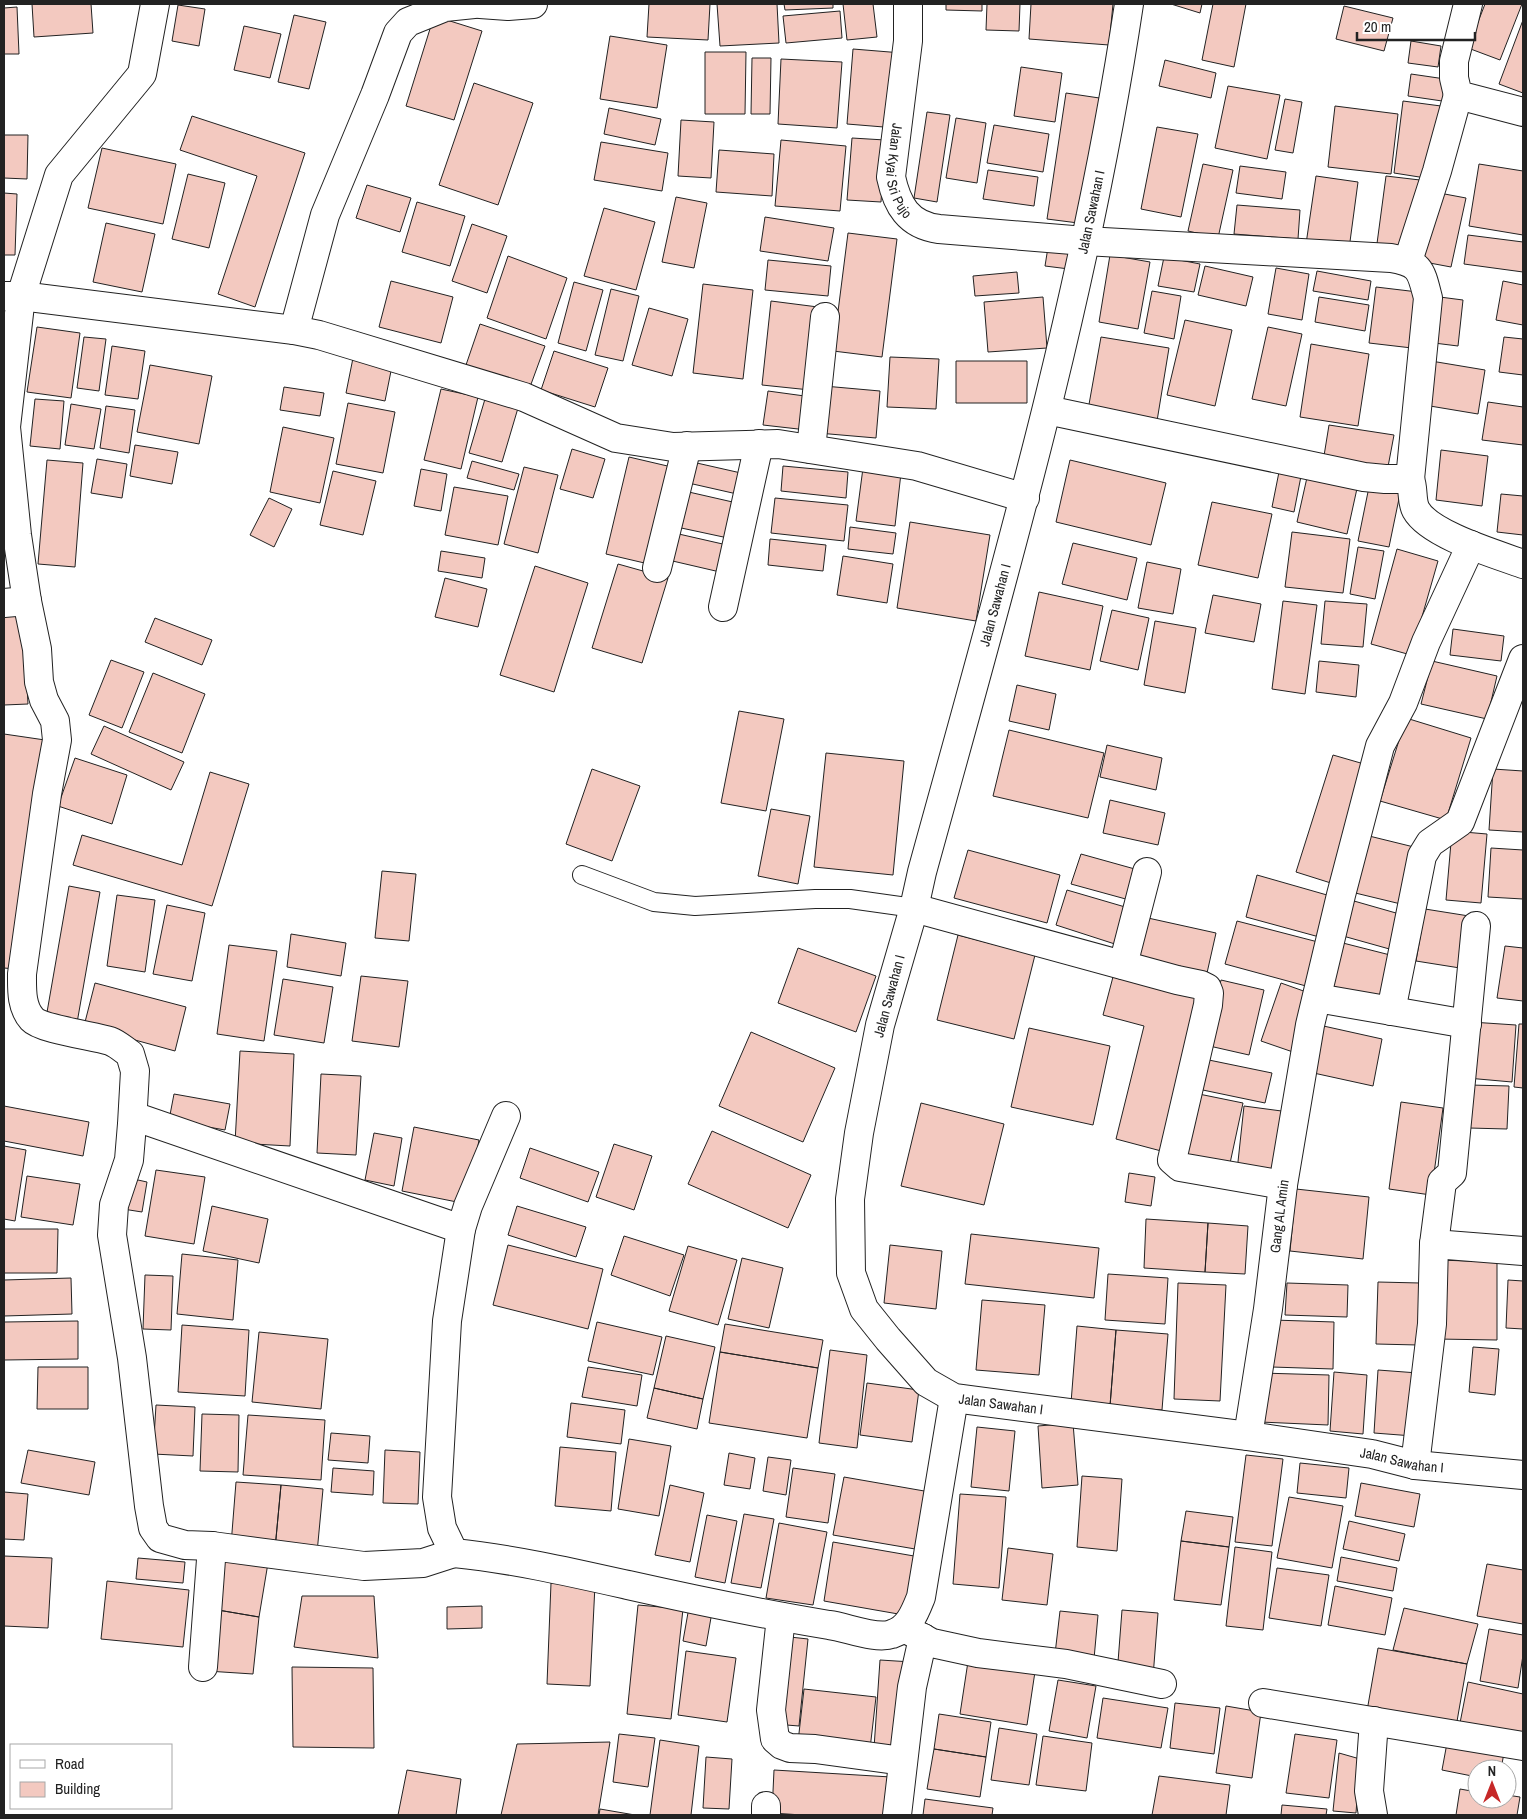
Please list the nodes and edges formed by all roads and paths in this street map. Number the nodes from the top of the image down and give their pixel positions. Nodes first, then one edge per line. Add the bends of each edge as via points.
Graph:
1 (155, 4) edge
2 (474, 4) edge
3 (480, 4) edge
4 (533, 4) edge
5 (908, 4) edge
6 (1129, 4) edge
7 (1468, 4) edge
8 (1458, 95) junction
9 (1523, 112) edge
10 (1085, 241) junction
11 (1408, 261) junction
12 (12, 296) edge
13 (825, 317) dead end
14 (294, 330) junction
15 (1047, 410) junction
16 (759, 444) junction
17 (687, 446) junction
18 (811, 449) junction
19 (1410, 479) junction
20 (1025, 498) junction
21 (1471, 545) junction
22 (1523, 564) edge
23 (657, 568) dead end
24 (15, 602) edge
25 (723, 606) dead end
26 (1523, 659) edge
27 (1147, 872) dead end
28 (582, 874) dead end
29 (914, 908) junction
30 (1476, 926) dead end
31 (1123, 965) junction
32 (1317, 998) junction
33 (1391, 1011) junction
34 (1468, 1024) junction
35 (133, 1116) junction
36 (506, 1116) dead end
37 (1284, 1185) junction
38 (461, 1229) junction
39 (1434, 1244) junction
40 (1523, 1252) edge
41 (954, 1398) junction
42 (1248, 1436) junction
43 (1415, 1465) junction
44 (1523, 1476) edge
45 (212, 1546) junction
46 (454, 1553) junction
47 (781, 1617) junction
48 (913, 1633) junction
49 (203, 1667) dead end
50 (1162, 1684) dead end
51 (1263, 1703) dead end
52 (1374, 1721) junction
53 (1523, 1746) edge
54 (903, 1761) junction
55 (897, 1815) edge
56 (1373, 1815) edge

1 - 12 street via 142,74 59,175
2 - 14 street via 445,7 408,22 398,33 325,215
3 - 4 street
5 - 10 street, Jalan Kyai Sri Pujo via 908,41 891,177 901,206 910,217 929,228
6 - 10 street, Jalan Sawahan I via 1117,86
7 - 8 street via 1454,62
8 - 9 street
8 - 11 street
10 - 11 street, Jalan Kyai Sri Pujo
10 - 15 street, Jalan Sawahan I
11 - 19 street via 1421,271 1428,298
12 - 14 street
12 - 24 street via 6,427 17,536
13 - 18 street
14 - 17 street via 524,397 616,438 673,447
15 - 19 street via 1364,477
15 - 20 street, Jalan Sawahan I
16 - 17 street
16 - 18 street
16 - 25 street
17 - 23 street
18 - 20 street via 917,466
19 - 21 street via 1415,509 1422,517 1440,531
20 - 29 street, Jalan Sawahan I
21 - 22 street
21 - 32 street, Gang AL Amin via 1426,642 1403,703 1380,746
24 - 35 street via 38,649 39,682 55,721 57,740 22,974 22,995 32,1020 113,1042 130,1054 135,1071
26 - 33 street via 1460,822 1430,843 1422,856
27 - 31 street
28 - 29 lane via 654,902 695,906 850,899
29 - 31 street
29 - 41 street, Jalan Sawahan I via 880,1025 860,1133 850,1198 851,1273 864,1309 876,1324 926,1382
30 - 34 street
31 - 37 street via 1201,985 1209,993 1172,1160 1180,1167
32 - 33 street
32 - 37 street, Gang AL Amin
33 - 34 street
34 - 39 street via 1452,1173 1442,1182
35 - 38 street
35 - 45 street via 128,1160 114,1205 112,1235 132,1358 153,1528 160,1538 185,1545
36 - 38 street
37 - 42 street, Gang AL Amin
38 - 46 street via 447,1321 437,1497 442,1528
39 - 40 street
39 - 43 street via 1432,1324
41 - 42 street, Jalan Sawahan I
41 - 48 street via 921,1597 913,1617
42 - 43 street, Jalan Sawahan I via 1372,1454
43 - 44 street, Jalan Sawahan I
45 - 46 street via 364,1566 423,1563
45 - 49 street
46 - 47 street via 526,1562
47 - 48 street via 878,1635
47 - 54 street via 771,1710 775,1739 790,1748
48 - 50 street via 932,1643 978,1653 1066,1664
48 - 54 street via 912,1687
51 - 52 street
52 - 53 street
52 - 56 street via 1369,1791
54 - 55 street

